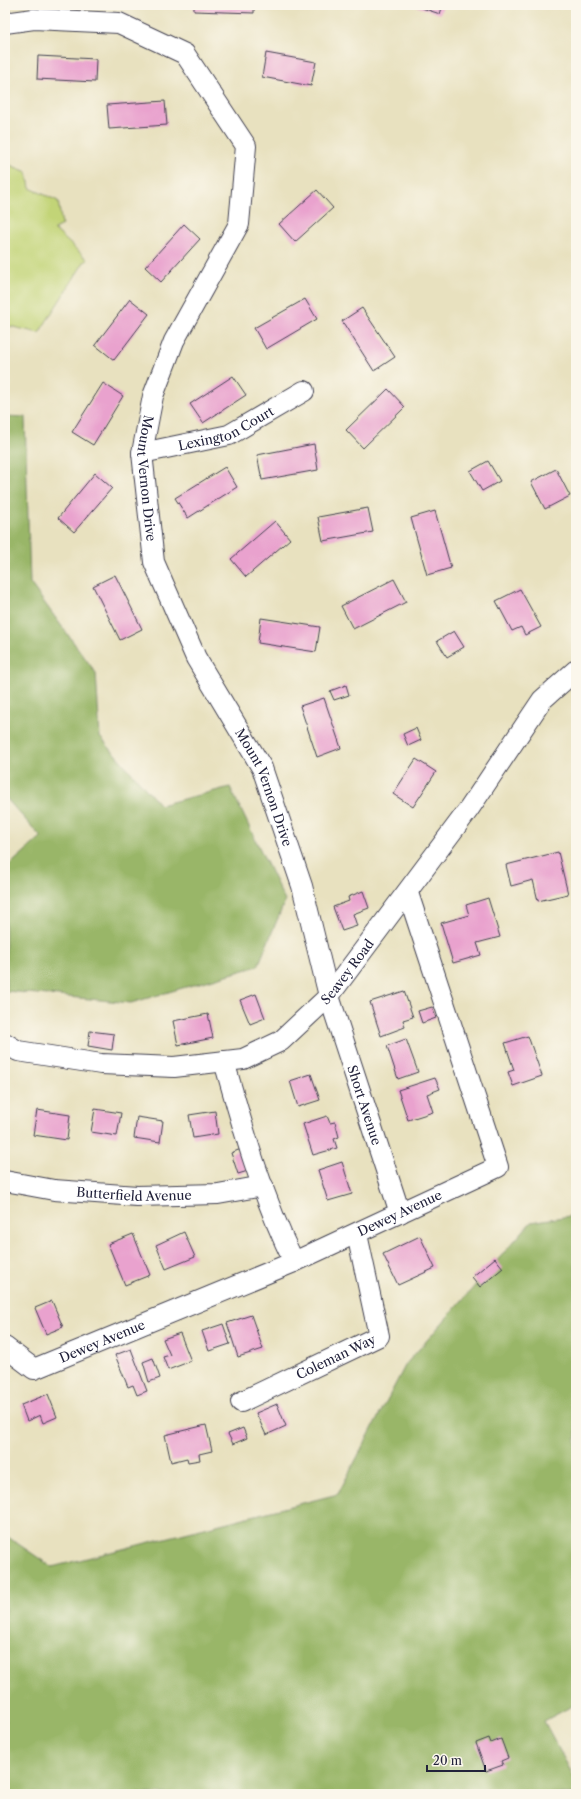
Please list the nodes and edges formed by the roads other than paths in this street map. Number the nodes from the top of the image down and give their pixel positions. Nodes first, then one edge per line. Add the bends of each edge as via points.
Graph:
1 (5, 23) edge
2 (304, 391) dead end
3 (142, 453) junction
4 (576, 670) edge
5 (408, 893) junction
6 (329, 996) junction
7 (5, 1043) edge
8 (224, 1062) junction
9 (5, 1180) edge
10 (263, 1186) junction
11 (400, 1213) junction
12 (357, 1234) junction
13 (294, 1262) junction
14 (5, 1347) edge
15 (241, 1402) dead end

1 - 3 street, Mount Vernon Drive via 34,19 119,23 184,54 246,146 239,224 174,341 153,396
2 - 3 street, Lexington Court via 229,435
3 - 6 street, Mount Vernon Drive via 154,562 196,658 262,768 302,886
4 - 5 street, Seavey Road via 542,700 469,809
5 - 6 street, Seavey Road
5 - 11 street, Dewey Avenue via 498,1168
6 - 8 street, Seavey Road via 281,1041 243,1059
6 - 11 street, Short Avenue
7 - 8 street, Seavey Road via 18,1050 101,1064 174,1067
8 - 10 street
9 - 10 street, Butterfield Avenue via 54,1190 137,1196 218,1194
10 - 13 street
11 - 12 street, Dewey Avenue
12 - 13 street, Dewey Avenue
12 - 15 street, Coleman Way via 379,1336
13 - 14 street, Dewey Avenue via 34,1369

